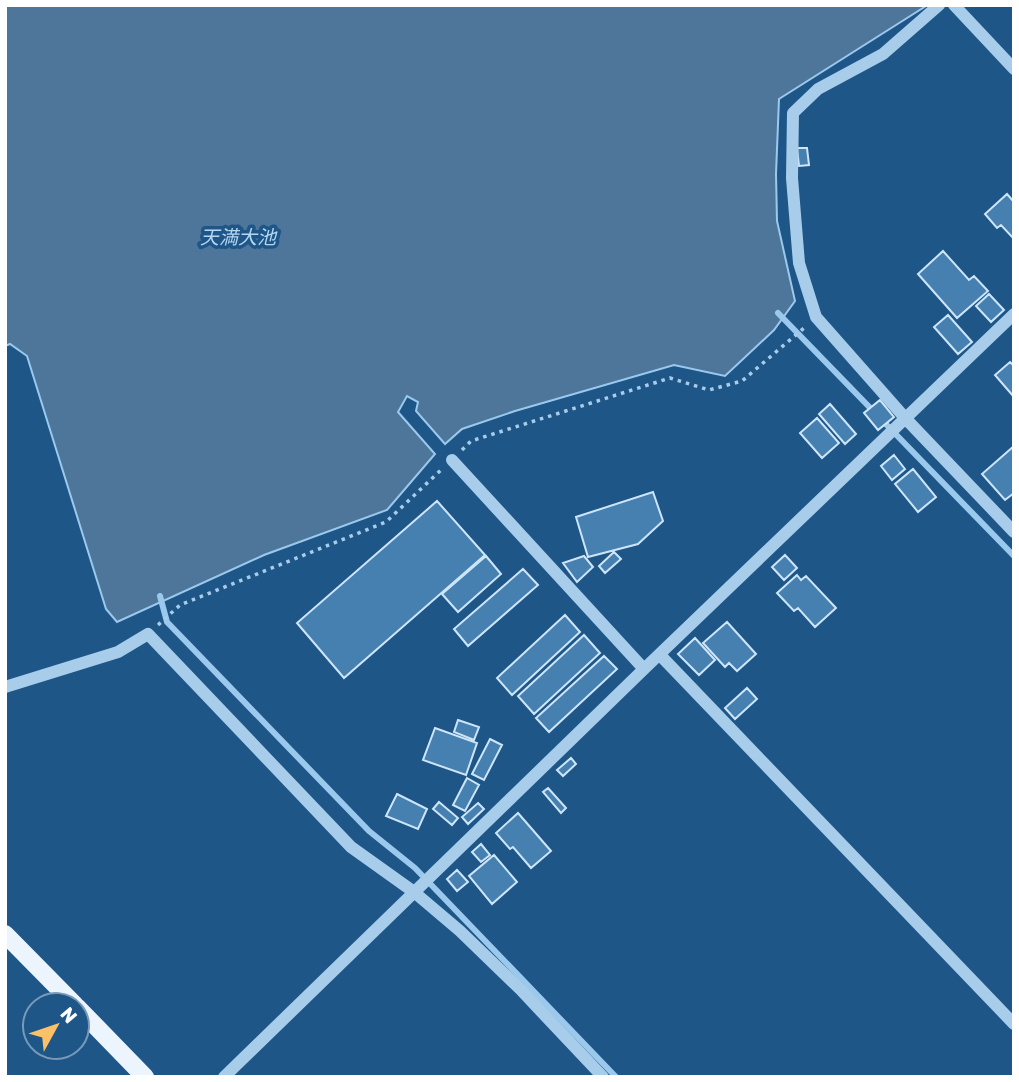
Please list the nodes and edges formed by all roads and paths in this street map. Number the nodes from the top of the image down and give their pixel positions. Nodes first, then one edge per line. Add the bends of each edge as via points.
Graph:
1 (939, 5) edge
2 (954, 5) edge
3 (1014, 69) edge
4 (1014, 314) edge
5 (906, 419) junction
6 (452, 460) dead end
7 (1014, 532) edge
8 (660, 654) junction
9 (644, 669) junction
10 (5, 688) edge
11 (414, 892) junction
12 (5, 934) edge
13 (61, 991) edge
14 (91, 1021) edge
15 (1014, 1024) edge
16 (145, 1077) edge
17 (224, 1077) edge
18 (603, 1077) edge

1 - 5 street via 883,54 818,89 793,113 792,178 799,263 816,317
2 - 3 street
4 - 5 street
5 - 7 street
5 - 8 street
6 - 9 street
8 - 9 street
8 - 15 street
9 - 11 street
10 - 11 street via 118,652 148,634 351,847
11 - 17 street
11 - 18 street via 520,989
12 - 13 main road
14 - 16 main road

